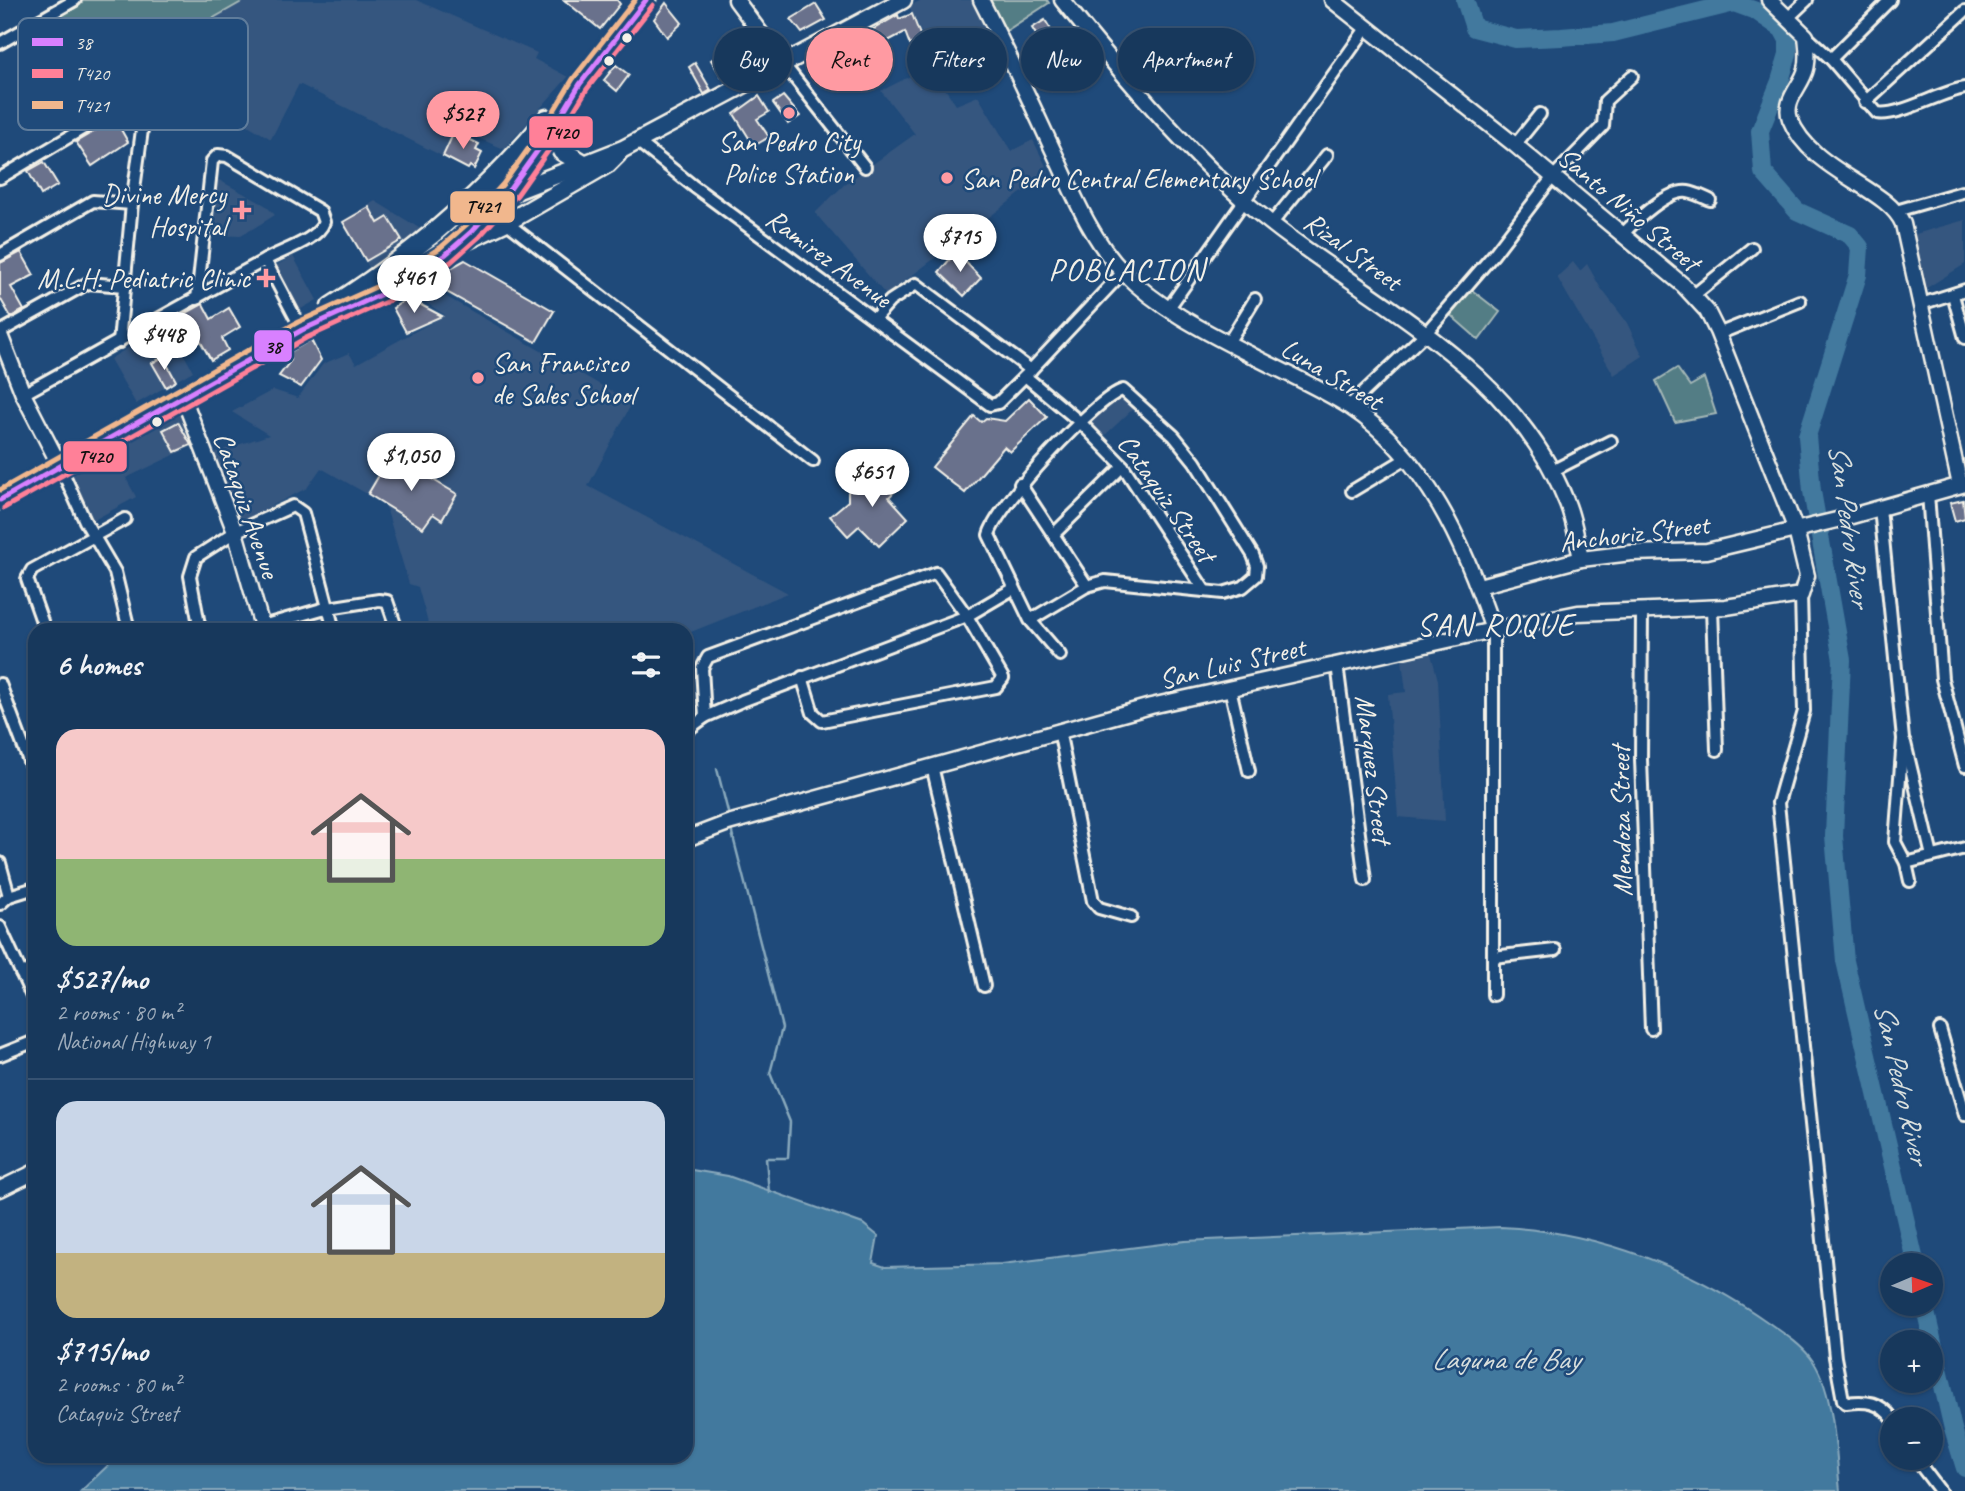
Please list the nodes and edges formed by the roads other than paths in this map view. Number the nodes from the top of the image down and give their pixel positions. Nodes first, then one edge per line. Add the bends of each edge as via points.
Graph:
1 (75, 0) edge
2 (646, 0) edge
3 (736, 0) edge
4 (902, 0) edge
5 (981, 0) edge
6 (1062, 0) edge
7 (1332, 0) edge
8 (1769, 0) edge
9 (1807, 0) edge
10 (1890, 0) edge
11 (1965, 11) edge
12 (1789, 17) junction
13 (44, 18) edge
14 (1367, 27) junction
15 (757, 28) edge
16 (18, 33) edge
17 (1806, 36) junction
18 (0, 43) edge
19 (792, 57) edge
20 (1831, 60) junction
21 (792, 75) edge
22 (1633, 76) dead end
23 (1965, 88) edge
24 (729, 91) edge
25 (569, 98) junction
26 (1865, 102) junction
27 (1540, 114) dead end
28 (554, 128) junction
29 (83, 130) edge
30 (142, 130) edge
31 (630, 145) junction
32 (1515, 145) junction
33 (1327, 155) dead end
34 (582, 163) junction
35 (865, 167) dead end
36 (0, 178) edge
37 (1552, 178) junction
38 (1963, 191) edge
39 (502, 196) junction
40 (1243, 199) junction
41 (1710, 200) dead end
42 (132, 204) junction
43 (1965, 205) edge
44 (1896, 211) junction
45 (462, 212) junction
46 (506, 222) junction
47 (1272, 223) junction
48 (1622, 235) junction
49 (457, 246) junction
50 (1752, 248) dead end
51 (0, 256) edge
52 (265, 260) junction
53 (1123, 272) junction
54 (124, 286) junction
55 (1965, 290) edge
56 (1694, 295) junction
57 (1953, 295) junction
58 (197, 299) junction
59 (1255, 299) dead end
60 (1800, 301) dead end
61 (1921, 304) junction
62 (1168, 309) junction
63 (874, 319) junction
64 (302, 330) junction
65 (0, 334) edge
66 (1425, 334) junction
67 (1718, 334) junction
68 (1965, 338) edge
69 (119, 342) junction
70 (1228, 343) junction
71 (1028, 373) junction
72 (23, 394) junction
73 (183, 397) junction
74 (1349, 406) junction
75 (1081, 423) junction
76 (1611, 441) dead end
77 (1407, 458) junction
78 (813, 461) dead end
79 (60, 466) junction
80 (1122, 466) junction
81 (1552, 471) junction
82 (1020, 485) junction
83 (1962, 485) edge
84 (1352, 491) dead end
85 (1928, 494) junction
86 (0, 500) edge
87 (1880, 508) junction
88 (125, 519) dead end
89 (1801, 529) junction
90 (235, 533) junction
91 (1054, 534) junction
92 (94, 536) junction
93 (1581, 559) junction
94 (1087, 586) junction
95 (1479, 586) junction
96 (1013, 589) junction
97 (1205, 591) junction
98 (1801, 595) junction
99 (328, 608) junction
100 (1712, 608) junction
101 (1643, 611) junction
102 (967, 617) junction
103 (1030, 620) junction
104 (43, 623) edge
105 (127, 623) edge
106 (199, 623) edge
107 (261, 623) edge
108 (278, 623) edge
109 (332, 623) edge
110 (395, 623) edge
111 (1493, 629) junction
112 (1060, 655) dead end
113 (1337, 664) junction
114 (802, 677) junction
115 (0, 684) edge
116 (1230, 688) junction
117 (705, 717) junction
118 (693, 726) edge
119 (1059, 730) junction
120 (1903, 739) junction
121 (1717, 750) dead end
122 (28, 758) edge
123 (932, 766) junction
124 (1965, 766) edge
125 (1249, 771) dead end
126 (693, 836) edge
127 (1965, 848) edge
128 (1932, 856) junction
129 (0, 863) edge
130 (1906, 863) junction
131 (1365, 880) dead end
132 (1910, 881) dead end
133 (28, 891) edge
134 (4, 900) edge
135 (1131, 917) dead end
136 (0, 927) edge
137 (1555, 950) dead end
138 (1493, 957) junction
139 (28, 970) edge
140 (21, 973) junction
141 (984, 986) dead end
142 (28, 988) edge
143 (1493, 995) dead end
144 (1651, 1029) dead end
145 (1940, 1029) dead end
146 (28, 1044) edge
147 (0, 1055) edge
148 (1965, 1111) edge
149 (28, 1175) edge
150 (0, 1189) edge
151 (1883, 1407) edge
152 (1923, 1470) edge
153 (1940, 1491) edge

1 - 13 street
2 - 25 highway
3 - 15 street
4 - 19 main road
5 - 53 street, Luna Street via 1083,214
6 - 40 street, Rizal Street via 1184,141
7 - 14 street, Santo Niño Street
8 - 12 street
9 - 12 street
10 - 20 street
11 - 26 street
12 - 17 street
14 - 32 street, Santo Niño Street
14 - 40 street
16 - 18 street
17 - 20 street
17 - 44 street via 1806,70 1791,99 1790,119 1812,151
20 - 26 street
21 - 35 street
22 - 37 street via 1602,105 1603,126
23 - 26 street via 1887,113 1877,113
24 - 31 main road
25 - 28 highway
25 - 45 highway
27 - 32 street
28 - 34 highway via 562,151
28 - 39 highway
29 - 36 street
30 - 42 street
31 - 34 main road
31 - 46 main road via 608,164
31 - 63 street, Ramirez Avenue via 702,192
32 - 37 street, Santo Niño Street
33 - 47 street
34 - 39 main road
37 - 48 street, Santo Niño Street
37 - 66 street
38 - 43 street
38 - 44 street
39 - 45 main road
39 - 49 highway
40 - 47 street, Rizal Street
40 - 62 street
41 - 48 street via 1678,193 1654,206
42 - 51 street via 93,201
42 - 54 street
44 - 61 street
45 - 64 highway
46 - 49 main road
46 - 78 street
47 - 66 street, Rizal Street
48 - 56 street, Santo Niño Street
49 - 64 highway via 337,317
50 - 56 street
52 - 58 street
52 - 58 street via 319,232 323,216 227,156 218,155 212,161
52 - 64 street
53 - 62 street, Luna Street
53 - 71 street
54 - 65 street via 88,283
54 - 69 street
55 - 57 street
56 - 67 street, Santo Niño Street
57 - 61 street
57 - 68 street
58 - 69 street
59 - 70 street
60 - 67 street
61 - 83 street
62 - 70 street, Luna Street
63 - 71 street, Ramirez Avenue via 990,405
63 - 71 street, Cataquiz Street via 890,301 916,284
64 - 73 highway
65 - 72 street
66 - 74 street
66 - 81 street, Rizal Street via 1504,401
67 - 89 street, Santo Niño Street
69 - 72 street
70 - 74 street, Luna Street
71 - 75 street, Cataquiz Street
72 - 79 street
73 - 79 highway
73 - 90 street, Cataquiz Avenue
74 - 77 street, Luna Street
75 - 80 street, Cataquiz Street
75 - 82 street
75 - 97 street via 1123,390 1174,436 1195,462 1257,566 1256,576 1243,587 1223,593
76 - 81 street
77 - 84 street
77 - 95 street, Luna Street via 1453,530
79 - 86 highway
79 - 92 street
80 - 91 street
80 - 97 street, Cataquiz Street
81 - 93 street, Rizal Street via 1567,504
82 - 91 street
82 - 96 street via 989,535
83 - 85 street, Anchoriz Street
85 - 87 street, Anchoriz Street
85 - 124 street via 1942,679
87 - 89 street, Anchoriz Street
87 - 120 street
88 - 92 street
89 - 93 street, Anchoriz Street via 1707,551
89 - 98 street, Santo Niño Street via 1807,576
90 - 99 street via 297,506 303,513
90 - 106 street via 196,557 191,565
90 - 107 street, Cataquiz Avenue
91 - 94 street
92 - 104 street via 32,570 27,579
92 - 105 street via 115,572
93 - 95 street, Anchoriz Street
94 - 97 street via 1105,581
94 - 103 street
95 - 111 street, Luna Street
96 - 102 street
96 - 103 street
98 - 100 street, San Luis Street
98 - 151 street via 1804,711 1779,803 1835,1357 1843,1400
99 - 108 street
99 - 109 street
99 - 110 street via 387,601
100 - 101 street, San Luis Street
100 - 121 street
101 - 111 street, San Luis Street via 1578,613
101 - 144 street, Mendoza Street via 1641,760
102 - 114 street
102 - 114 street via 1002,674 1003,682 996,687 822,722 813,713
102 - 117 street via 936,573 713,655 702,668
103 - 112 street
111 - 113 street, San Luis Street
111 - 138 street, Luna Street
113 - 116 street, San Luis Street
113 - 131 street, Marquez Street
114 - 117 street
115 - 122 street
116 - 119 street, San Luis Street
116 - 125 street
117 - 118 street
119 - 123 street, San Luis Street
119 - 135 street via 1093,901 1099,908
120 - 128 street
120 - 130 street via 1894,831
123 - 126 street, San Luis Street
123 - 141 street
127 - 128 street
128 - 130 street
129 - 134 street
130 - 132 street
133 - 134 street
136 - 140 street
137 - 138 street
138 - 143 street, Luna Street
139 - 140 street
140 - 142 street
145 - 148 street
146 - 147 street
149 - 150 street
152 - 153 street

